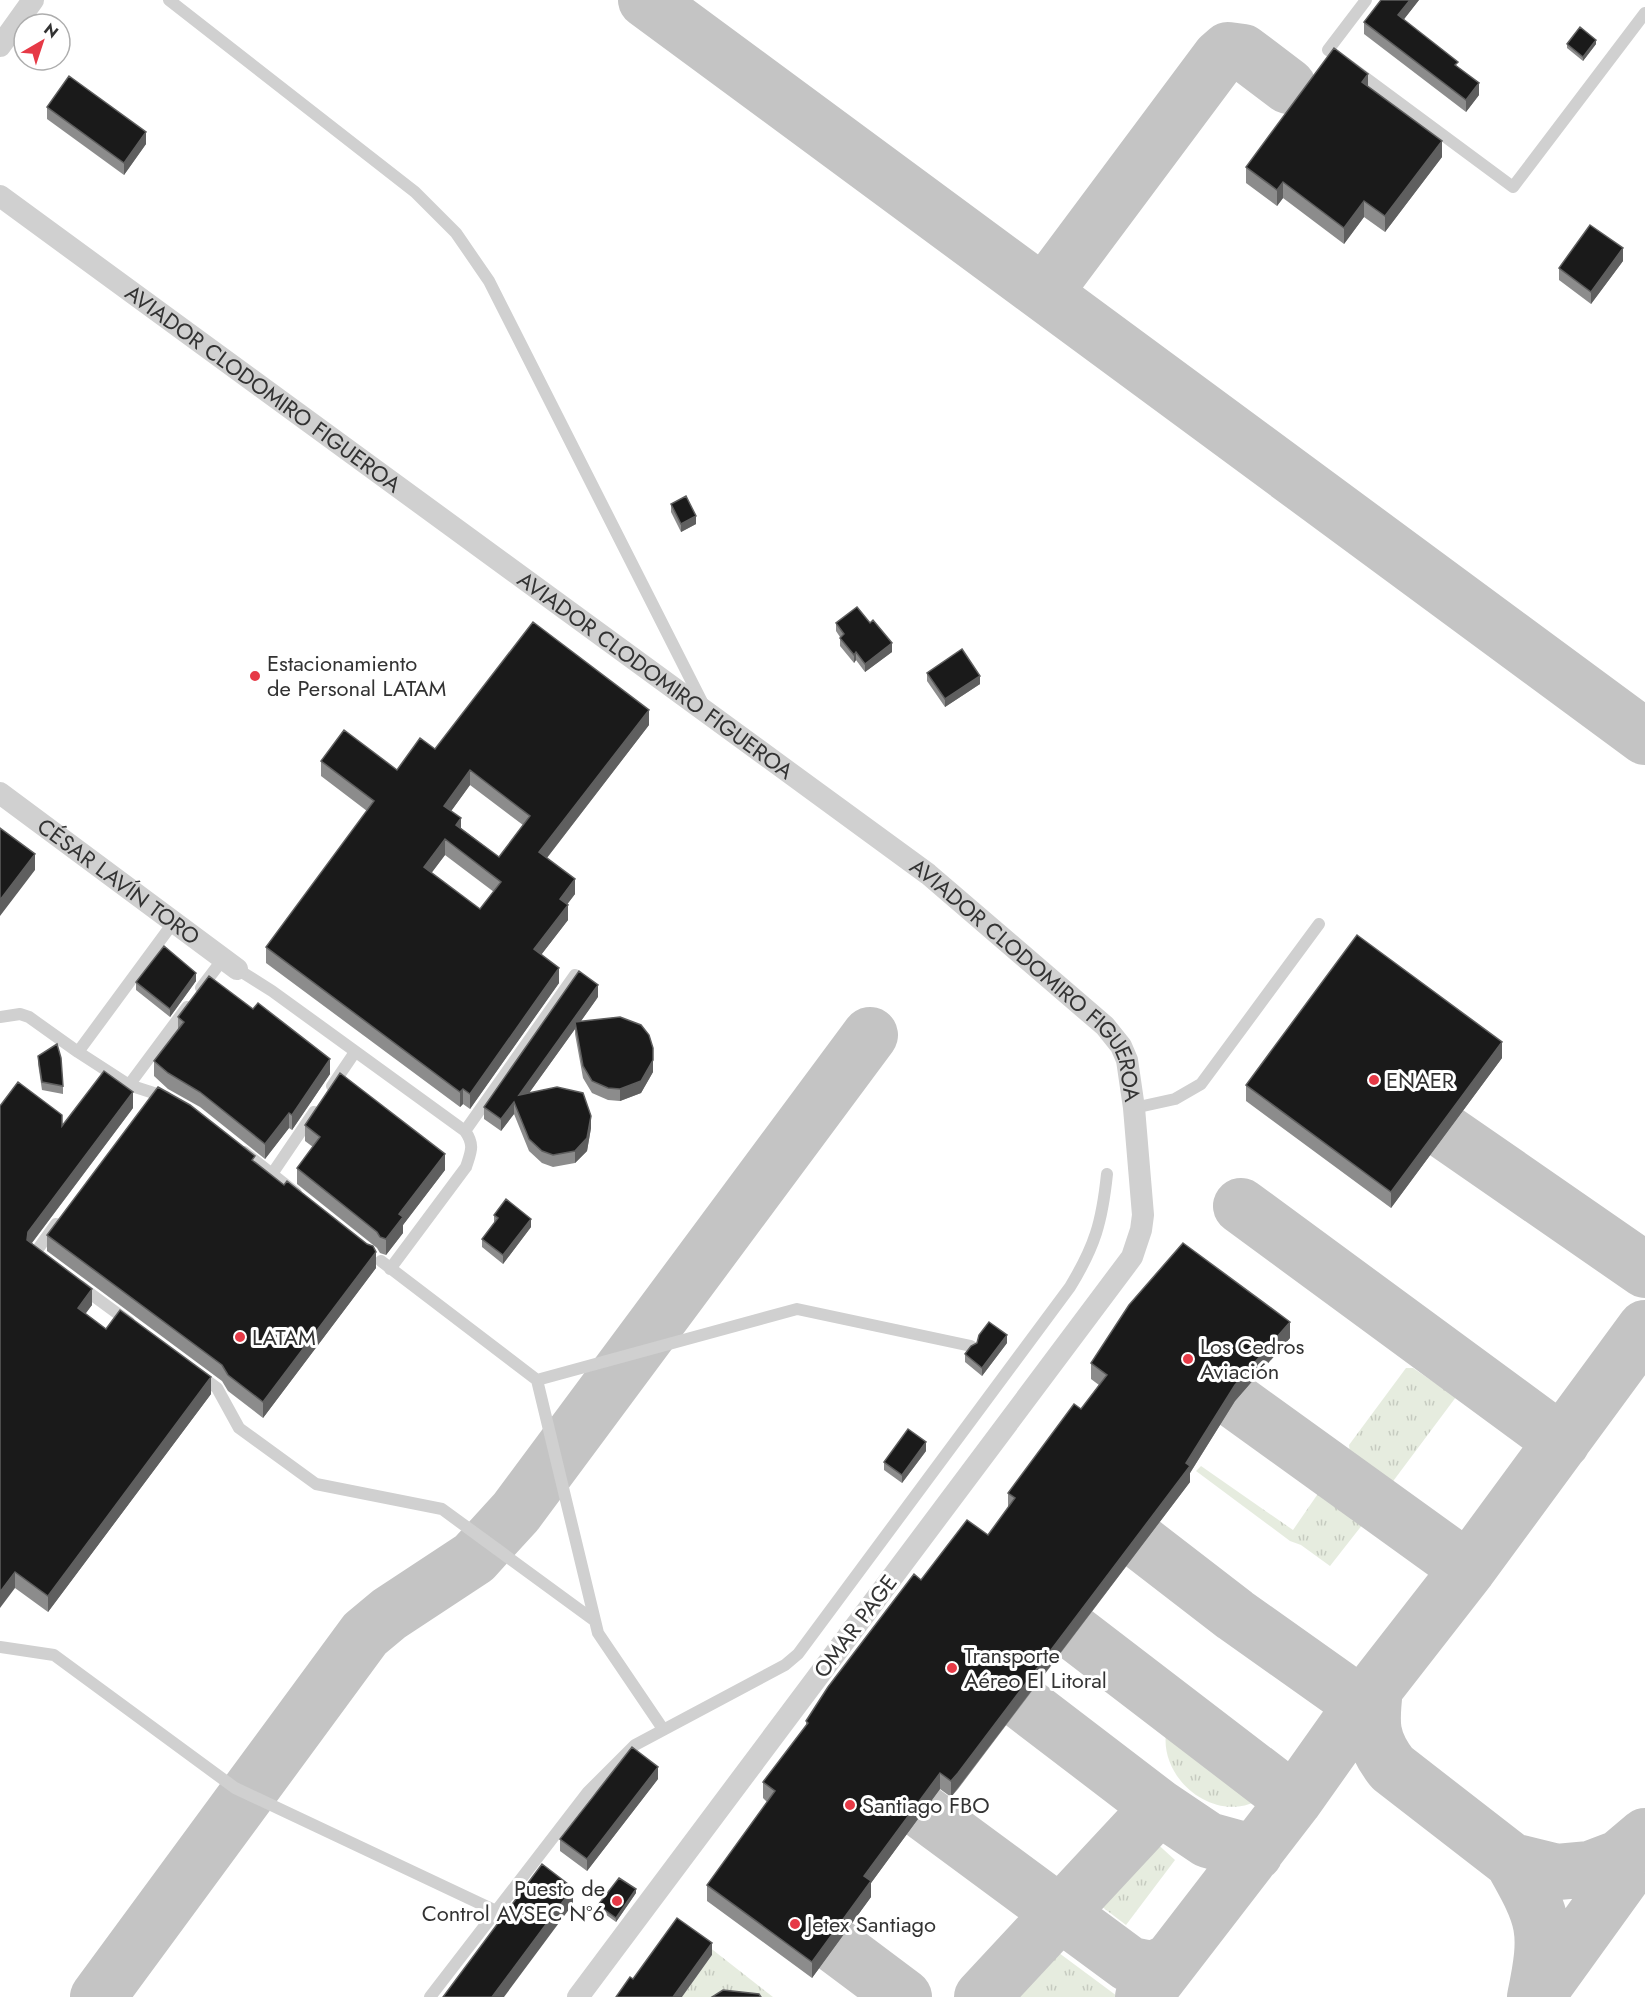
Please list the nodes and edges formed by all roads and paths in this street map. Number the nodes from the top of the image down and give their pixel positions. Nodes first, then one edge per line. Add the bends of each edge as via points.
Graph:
1 (33, 0) edge
2 (169, 0) edge
3 (1366, 0) edge
4 (1645, 13) edge
5 (0, 46) edge
6 (0, 196) edge
7 (708, 714) junction
8 (0, 793) edge
9 (173, 922) junction
10 (1319, 924) dead end
11 (230, 964) junction
12 (576, 975) edge
13 (0, 1017) edge
14 (78, 1052) junction
15 (355, 1052) junction
16 (129, 1085) junction
17 (174, 1102) edge
18 (1134, 1108) junction
19 (465, 1131) junction
20 (237, 1148) edge
21 (272, 1174) junction
22 (1107, 1174) dead end
23 (308, 1203) edge
24 (63, 1215) edge
25 (1132, 1257) joint
26 (54, 1267) edge
27 (73, 1281) edge
28 (140, 1331) edge
29 (971, 1346) edge
30 (188, 1366) edge
31 (537, 1380) junction
32 (595, 1621) junction
33 (0, 1647) edge
34 (663, 1729) junction
35 (496, 1911) junction
36 (430, 1997) edge
37 (578, 1997) edge

1 - 5 street
2 - 7 lane via 415,192 456,233 489,281
3 - 4 lane via 1328,50 1513,187
6 - 7 street, AVIADOR CLODOMIRO FIGUEROA
7 - 18 street, AVIADOR CLODOMIRO FIGUEROA via 928,874 1106,1026 1128,1060
8 - 9 street, CÉSAR LAVÍN TORO
9 - 11 street, CÉSAR LAVÍN TORO
9 - 14 lane
10 - 18 lane via 1202,1084 1175,1099
11 - 15 lane
11 - 16 lane
12 - 19 lane
13 - 14 lane via 29,1017
14 - 16 lane
15 - 19 lane
15 - 21 lane
16 - 17 lane via 151,1097
18 - 25 street, AVIADOR CLODOMIRO FIGUEROA via 1143,1215
19 - 31 lane via 472,1140 466,1167 386,1265
20 - 21 lane
21 - 23 lane
22 - 34 lane via 1100,1227 1090,1254 1070,1287 798,1654 785,1665
24 - 26 lane via 35,1252
25 - 37 street, OMAR PAGE
27 - 28 lane
29 - 31 lane via 797,1309
30 - 32 lane via 217,1388 239,1428 316,1484 442,1509
31 - 32 lane
32 - 34 lane via 598,1633
33 - 35 lane via 54,1655 235,1788
34 - 35 lane via 635,1745 596,1784
35 - 36 lane

